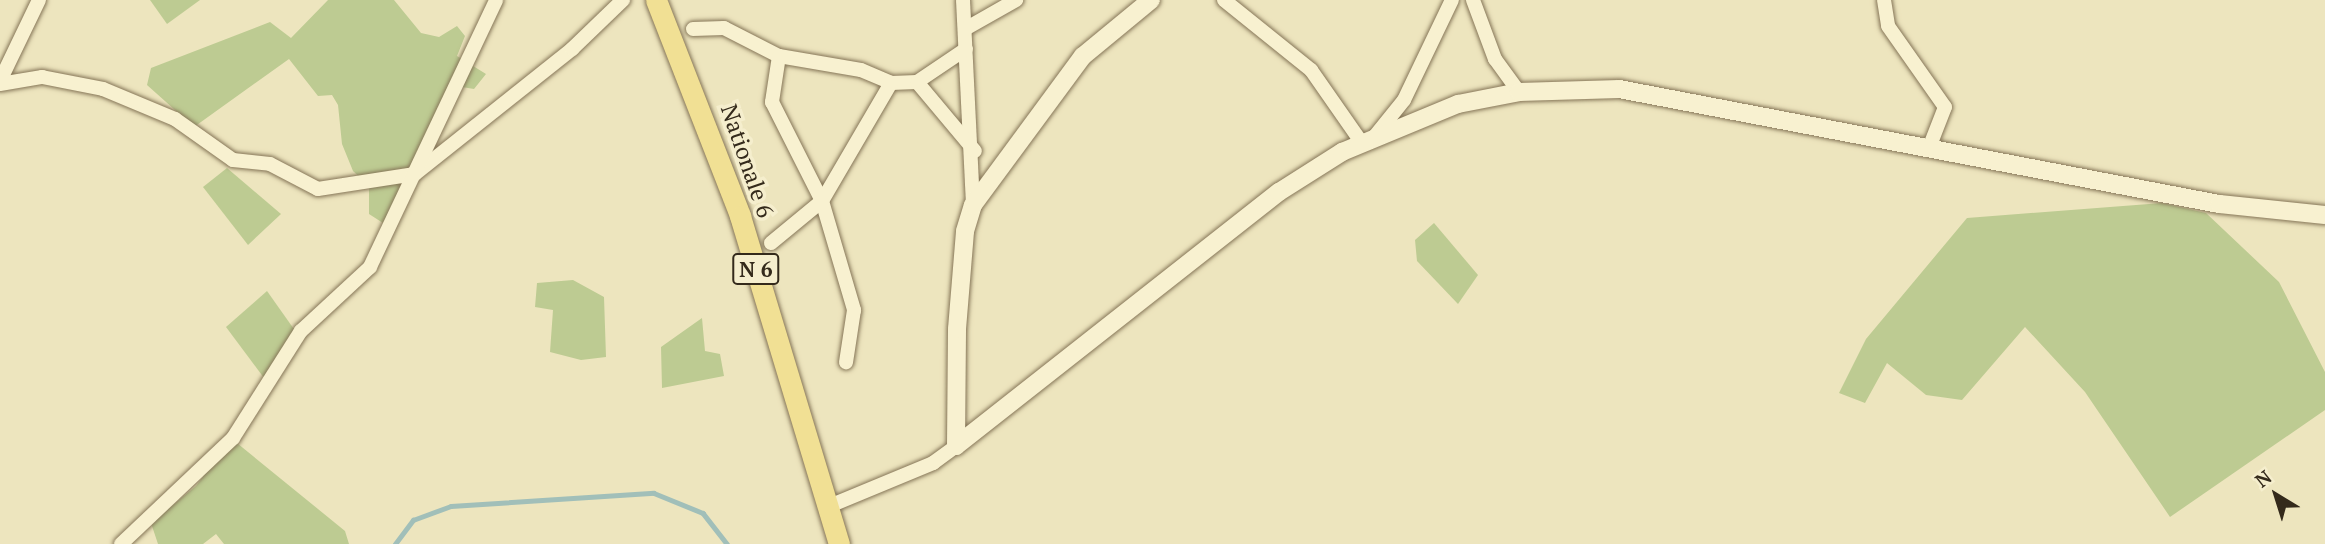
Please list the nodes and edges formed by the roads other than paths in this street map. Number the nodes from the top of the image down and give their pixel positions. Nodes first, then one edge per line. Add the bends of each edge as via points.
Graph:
1 (39, 0) edge
2 (496, 0) edge
3 (623, 0) edge
4 (656, 0) edge
5 (963, 0) edge
6 (1016, 0) edge
7 (1151, 0) edge
8 (1224, 0) edge
9 (1452, 0) edge
10 (1473, 0) edge
11 (1884, 0) edge
12 (693, 29) dead end
13 (965, 29) junction
14 (967, 49) junction
15 (779, 56) junction
16 (917, 82) junction
17 (0, 83) edge
18 (891, 83) junction
19 (1519, 92) junction
20 (1369, 140) junction
21 (1929, 148) junction
22 (975, 151) junction
23 (415, 174) junction
24 (822, 201) junction
25 (973, 205) junction
26 (2324, 215) edge
27 (771, 243) dead end
28 (846, 362) dead end
29 (956, 446) junction
30 (827, 507) junction
31 (121, 544) edge
32 (838, 544) edge

1 - 17 street
2 - 23 street
3 - 23 street via 572,49
4 - 30 main road, Nationale 6 / N 6 via 740,216
5 - 13 street
6 - 13 street
7 - 25 street via 1075,65
8 - 20 street via 1311,70
9 - 20 street via 1404,100
10 - 19 street via 1495,59
11 - 21 street via 1888,26 1945,107
12 - 15 street via 724,27
13 - 14 street
14 - 16 street
14 - 22 street
15 - 18 street via 861,70
15 - 24 street via 772,102
16 - 18 street
16 - 22 street
17 - 23 street via 42,77 103,89 175,119 233,160 270,164 318,190
18 - 24 street
19 - 20 street via 1458,104
19 - 21 street via 1619,89
20 - 29 street via 1279,192
21 - 26 street via 2219,204
22 - 25 street
23 - 31 street via 370,267 301,331 233,438
24 - 27 street
24 - 28 street via 854,310
25 - 29 street via 959,312
29 - 30 street via 933,463
30 - 32 main road, Nationale 6 / N 6

